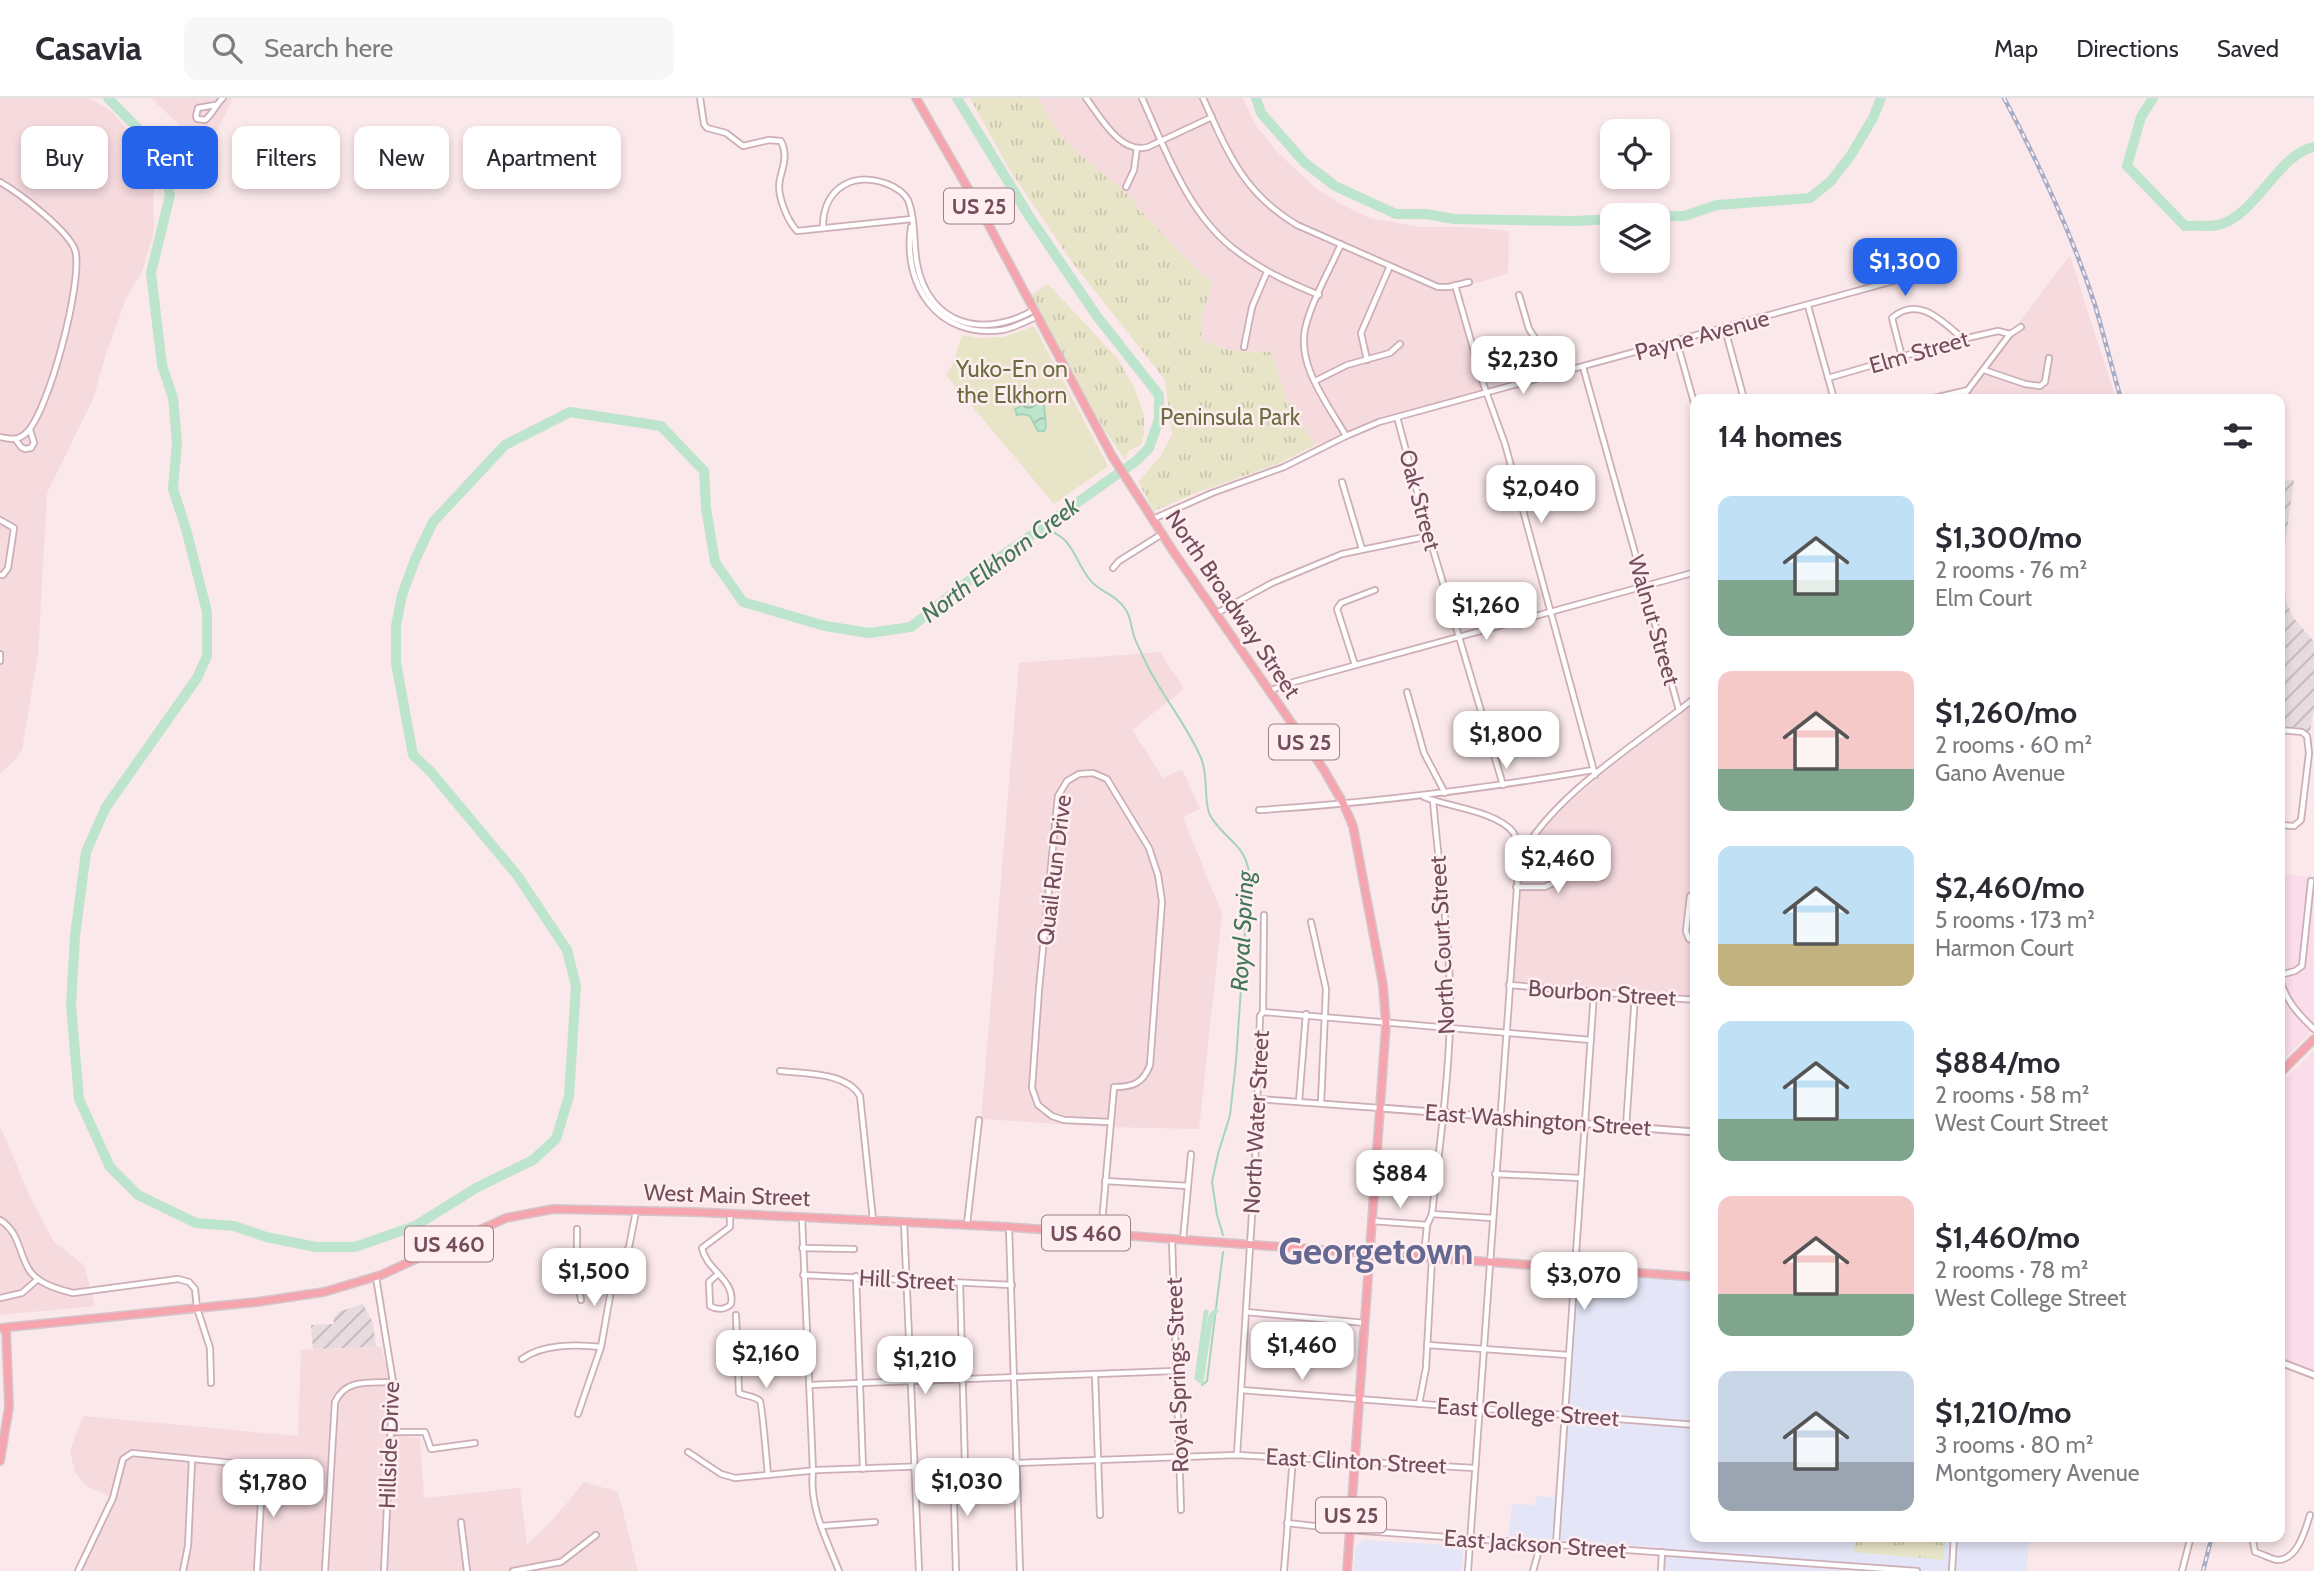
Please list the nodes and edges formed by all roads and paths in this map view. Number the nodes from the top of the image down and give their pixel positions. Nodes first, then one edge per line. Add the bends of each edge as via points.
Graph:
1 (223, 98) edge
2 (701, 98) edge
3 (916, 98) edge
4 (1086, 98) edge
5 (1142, 98) edge
6 (1203, 98) edge
7 (215, 105) junction
8 (1212, 117) junction
9 (1162, 140) junction
10 (1136, 148) junction
11 (0, 182) edge
12 (1126, 187) dead end
13 (912, 219) junction
14 (823, 228) junction
15 (1341, 244) junction
16 (1390, 266) junction
17 (1267, 272) junction
18 (1897, 280) dead end
19 (1469, 282) dead end
20 (1455, 285) junction
21 (1319, 295) junction
22 (1519, 295) dead end
23 (1808, 306) junction
24 (1036, 313) junction
25 (2021, 327) dead end
26 (1724, 329) junction
27 (2010, 334) junction
28 (1963, 339) junction
29 (1676, 342) junction
30 (1400, 344) dead end
31 (1244, 347) dead end
32 (1902, 357) junction
33 (2049, 358) dead end
34 (1367, 360) junction
35 (1583, 367) junction
36 (1984, 370) junction
37 (1552, 375) junction
38 (1828, 378) junction
39 (1315, 381) junction
40 (1968, 390) junction
41 (1488, 393) junction
42 (1691, 394) edge
43 (1743, 394) edge
44 (1833, 394) edge
45 (1951, 394) edge
46 (1965, 394) edge
47 (1397, 417) junction
48 (30, 430) junction
49 (1346, 436) junction
50 (0, 437) edge
51 (16, 440) junction
52 (1342, 482) dead end
53 (1152, 519) junction
54 (0, 520) edge
55 (1162, 534) junction
56 (1429, 536) junction
57 (1362, 549) junction
58 (1113, 568) dead end
59 (1690, 574) edge
60 (0, 575) edge
61 (1644, 586) junction
62 (1375, 590) dead end
63 (1549, 612) junction
64 (1216, 614) junction
65 (1460, 636) junction
66 (0, 654) edge
67 (0, 661) edge
68 (1355, 665) junction
69 (1269, 692) junction
70 (1407, 692) dead end
71 (1690, 702) edge
72 (1679, 710) junction
73 (2285, 730) edge
74 (1594, 773) junction
75 (1503, 785) junction
76 (1445, 793) junction
77 (1423, 796) junction
78 (1433, 800) junction
79 (1344, 805) junction
80 (1259, 810) dead end
81 (2285, 825) edge
82 (1514, 833) junction
83 (1528, 840) junction
84 (1519, 860) junction
85 (1601, 877) dead end
86 (2311, 881) dead end
87 (1516, 887) junction
88 (1690, 896) edge
89 (1264, 915) dead end
90 (1311, 922) dead end
91 (1690, 939) edge
92 (2285, 975) edge
93 (1509, 985) junction
94 (1594, 992) junction
95 (1635, 995) junction
96 (2285, 996) edge
97 (1690, 1000) edge
98 (1263, 1012) junction
99 (1306, 1014) junction
100 (1326, 1016) junction
101 (1386, 1021) junction
102 (1449, 1027) junction
103 (2314, 1029) edge
104 (1506, 1032) junction
105 (2314, 1039) edge
106 (1591, 1040) junction
107 (2285, 1068) edge
108 (780, 1071) dead end
109 (1258, 1099) junction
110 (1299, 1101) junction
111 (1321, 1103) junction
112 (1380, 1108) junction
113 (1443, 1112) junction
114 (1500, 1117) junction
115 (979, 1120) dead end
116 (1110, 1122) junction
117 (1584, 1123) junction
118 (1626, 1126) junction
119 (1690, 1131) edge
120 (1191, 1154) dead end
121 (1496, 1174) junction
122 (1580, 1178) junction
123 (1105, 1181) junction
124 (1188, 1186) junction
125 (636, 1210) junction
126 (1432, 1214) junction
127 (730, 1215) junction
128 (802, 1217) junction
129 (1492, 1218) junction
130 (0, 1220) edge
131 (873, 1220) junction
132 (1372, 1221) junction
133 (904, 1222) junction
134 (967, 1225) junction
135 (1427, 1225) junction
136 (1009, 1227) junction
137 (578, 1229) dead end
138 (1101, 1234) junction
139 (1172, 1240) junction
140 (1182, 1240) junction
141 (1250, 1246) junction
142 (802, 1248) junction
143 (854, 1249) dead end
144 (1370, 1253) junction
145 (1428, 1257) junction
146 (577, 1259) junction
147 (1490, 1261) junction
148 (1574, 1268) junction
149 (616, 1269) junction
150 (718, 1273) junction
151 (803, 1275) junction
152 (856, 1276) junction
153 (376, 1277) junction
154 (1690, 1277) edge
155 (38, 1279) junction
156 (907, 1280) junction
157 (960, 1283) junction
158 (1012, 1285) junction
159 (0, 1297) edge
160 (581, 1300) dead end
161 (197, 1308) junction
162 (1246, 1312) junction
163 (736, 1315) dead end
164 (1365, 1323) junction
165 (3, 1328) edge
166 (1427, 1345) junction
167 (601, 1347) junction
168 (1484, 1348) junction
169 (1568, 1355) junction
170 (522, 1359) dead end
171 (2285, 1364) edge
172 (1175, 1371) junction
173 (1095, 1374) junction
174 (2314, 1375) edge
175 (1013, 1379) junction
176 (963, 1380) junction
177 (393, 1382) junction
178 (911, 1382) junction
179 (211, 1383) dead end
180 (860, 1384) junction
181 (809, 1385) junction
182 (1241, 1390) junction
183 (1360, 1400) junction
184 (1419, 1404) junction
185 (1480, 1408) junction
186 (578, 1414) dead end
187 (1563, 1415) junction
188 (1690, 1425) edge
189 (391, 1433) junction
190 (475, 1443) dead end
191 (688, 1452) dead end
192 (1237, 1455) junction
193 (1180, 1457) junction
194 (1293, 1457) junction
195 (192, 1460) junction
196 (1098, 1460) junction
197 (1355, 1460) junction
198 (0, 1461) edge
199 (1017, 1463) junction
200 (965, 1465) junction
201 (953, 1466) junction
202 (915, 1467) junction
203 (1475, 1468) junction
204 (863, 1469) junction
205 (813, 1471) junction
206 (768, 1475) junction
207 (1181, 1510) dead end
208 (1100, 1515) dead end
209 (2310, 1515) dead end
210 (461, 1522) dead end
211 (875, 1522) dead end
212 (1287, 1523) junction
213 (821, 1526) junction
214 (1350, 1530) junction
215 (596, 1535) dead end
216 (1470, 1539) junction
217 (1954, 1542) edge
218 (2189, 1542) edge
219 (2253, 1542) edge
220 (1541, 1543) junction
221 (1556, 1544) junction
222 (1662, 1552) junction
223 (1845, 1568) edge
224 (78, 1571) edge
225 (183, 1571) edge
226 (257, 1571) edge
227 (325, 1571) edge
228 (384, 1571) edge
229 (467, 1571) edge
230 (513, 1571) edge
231 (839, 1571) edge
232 (919, 1571) edge
233 (956, 1571) edge
234 (1020, 1571) edge
235 (1284, 1571) edge
236 (1347, 1571) edge
237 (1468, 1571) edge
238 (1533, 1571) edge
239 (1661, 1571) edge
240 (1917, 1571) edge
241 (1952, 1571) edge
242 (2182, 1571) edge

1 - 7 street
2 - 14 street via 707,128 726,133 743,146 781,141 785,163 779,195 794,227 797,231
3 - 24 main road, US 25
4 - 10 street via 1115,136
5 - 9 street
6 - 8 street
7 - 7 street via 198,108 195,116 205,120
8 - 9 street
8 - 15 street via 1240,175 1260,198 1297,225
9 - 10 street
9 - 17 street via 1194,205 1220,237
10 - 12 street via 1134,170
11 - 48 street via 60,228 76,256 59,362
13 - 14 street
13 - 14 street via 905,194 874,179 859,179 841,186 830,197
13 - 24 street via 909,240 917,285 945,319 962,328 1005,330
15 - 16 street
15 - 21 street
16 - 20 street via 1438,287
16 - 34 street via 1362,333
17 - 21 street
17 - 31 street via 1252,307
18 - 23 street, Payne Avenue
19 - 20 street
20 - 41 street
21 - 39 street via 1305,326 1307,363
22 - 37 street via 1529,329 1544,350
23 - 26 street, Payne Avenue
23 - 38 street
24 - 53 main road, North Broadway Street / US 25 via 1112,456
25 - 27 street
26 - 29 street, Payne Avenue
26 - 43 street
27 - 28 street, Elm Street via 1998,331
27 - 36 street
28 - 32 street, Elm Street
28 - 32 street via 1927,311 1909,310 1892,318
29 - 35 street, Payne Avenue
29 - 42 street
30 - 34 street via 1390,353
32 - 38 street, Elm Street
33 - 36 street via 2045,382 2040,386
34 - 39 street
35 - 37 street, Payne Avenue
35 - 61 street, Walnut Street
36 - 40 street
37 - 41 street, Payne Avenue
38 - 44 street
39 - 49 street
40 - 45 street
40 - 46 street
41 - 47 street, Payne Avenue
41 - 63 street via 1520,494
47 - 49 street, Payne Avenue
47 - 56 street, Oak Street
48 - 51 street
48 - 51 street via 31,448 21,447
49 - 53 street, Payne Avenue via 1292,464
50 - 51 street
52 - 57 street
53 - 55 main road, North Broadway Street / US 25
54 - 60 street via 14,528 8,568
55 - 58 street
55 - 64 main road, North Broadway Street / US 25
56 - 57 street
56 - 65 street, Oak Street
57 - 64 street via 1272,583
59 - 61 street
61 - 63 street
61 - 72 street, Walnut Street
62 - 68 street via 1341,603 1337,609
63 - 65 street
63 - 74 street
64 - 69 main road, North Broadway Street / US 25
65 - 68 street
65 - 75 street, Oak Street
66 - 67 street
68 - 69 street
69 - 79 main road, North Broadway Street / US 25
70 - 76 street via 1424,753
71 - 72 street
72 - 74 street
73 - 81 street via 2302,732 2308,742 2299,823
74 - 75 street
74 - 83 street
75 - 76 street
76 - 77 street
77 - 78 street
77 - 79 street
78 - 82 street via 1485,816
78 - 102 street, North Court Street
79 - 80 street
79 - 101 main road, North Broadway Street / US 25 via 1357,845
82 - 83 street
82 - 84 street
83 - 84 street
84 - 87 street
85 - 87 street via 1566,877 1545,887
86 - 92 street via 2302,966
87 - 93 street
88 - 91 street via 1686,931
89 - 98 street, North Water Street
90 - 100 street via 1326,989
93 - 94 street, Bourbon Street
93 - 104 street
94 - 95 street, Bourbon Street
94 - 106 street
95 - 97 street, Bourbon Street
95 - 118 street
96 - 103 street
98 - 99 street
98 - 109 street, North Water Street
99 - 100 street
99 - 110 street
100 - 101 street
100 - 111 street
101 - 102 street
101 - 112 main road, North Broadway Street / US 25
102 - 104 street
102 - 113 street, North Court Street
104 - 106 street
104 - 114 street
105 - 107 main road
106 - 117 street
108 - 131 street via 839,1079 857,1090
109 - 110 street
109 - 141 street, North Water Street
110 - 111 street
111 - 112 street
112 - 113 street, East Washington Street
112 - 132 main road, US 25
113 - 114 street, East Washington Street
113 - 126 street, North Court Street
114 - 117 street, East Washington Street
114 - 121 street
115 - 134 street
116 - 116 street, Quail Run Drive via 1052,1116 1038,1105 1032,1088 1058,796 1067,780 1086,773 1107,779 1135,822 1158,875 1161,901 1150,1065 1140,1082 1114,1087
116 - 123 street
117 - 118 street, East Washington Street
117 - 122 street
118 - 119 street, East Washington Street
120 - 124 street
121 - 122 street
121 - 129 street
122 - 148 street
123 - 124 street
123 - 138 street
124 - 140 street
125 - 127 main road, West Main Street / US 460
125 - 149 street via 629,1247
125 - 153 main road, West Main Street / US 460 via 553,1209 517,1214
126 - 129 street
126 - 135 street, North Court Street
127 - 128 main road, West Main Street / US 460
127 - 150 street via 730,1227 702,1248
128 - 131 main road, West Main Street / US 460
128 - 142 street
129 - 147 street
130 - 155 street via 15,1233 29,1269
131 - 133 main road, West Main Street / US 460
132 - 135 street
132 - 144 main road, US 25
133 - 134 main road, West Main Street / US 460
133 - 156 street
134 - 136 main road, West Main Street / US 460
135 - 145 street, North Court Street
136 - 138 main road, West Main Street / US 460
136 - 158 street
137 - 146 street
138 - 139 main road, West Main Street / US 460
139 - 140 main road, West Main Street / US 460
139 - 172 street, Royal Springs Street
140 - 141 main road, West Main Street / US 460
141 - 144 main road, West Main Street / US 460
141 - 162 street, North Water Street
142 - 143 street
142 - 151 street
144 - 145 main road, US 460
144 - 164 main road, US 25
145 - 147 main road, US 460
145 - 166 street, North Court Street
146 - 149 street via 603,1262
146 - 160 street
147 - 148 main road, US 460
147 - 168 street
148 - 154 main road, US 460
148 - 169 street
149 - 167 street
150 - 150 street via 732,1298 727,1308 710,1306 709,1282
151 - 152 street, Hill Street
151 - 181 street
152 - 156 street, Hill Street
152 - 180 street
153 - 161 main road, West Main Street / US 460 via 307,1296
153 - 177 street, Hillside Drive
155 - 159 street via 22,1293
155 - 161 street via 72,1293 178,1279 195,1289
156 - 157 street, Hill Street
156 - 178 street
157 - 158 street, Hill Street
157 - 176 street
158 - 175 street
161 - 165 main road, West Main Street / US 460
161 - 179 street via 210,1348
162 - 164 street
162 - 182 street, North Water Street
163 - 206 street via 738,1393 762,1405
164 - 183 main road, US 25
165 - 198 main road via 9,1407
166 - 168 street
166 - 184 street, North Court Street
167 - 170 street via 580,1344 531,1352
167 - 186 street
168 - 169 street
168 - 185 street
169 - 187 street
171 - 174 street
172 - 173 street
172 - 193 street, Royal Springs Street
173 - 175 street
173 - 196 street
175 - 176 street
175 - 199 street
176 - 178 street
176 - 200 street
177 - 189 street, Hillside Drive
177 - 227 street via 348,1386 335,1402
178 - 180 street
178 - 202 street
180 - 181 street
180 - 204 street
181 - 205 street
182 - 183 street, East College Street
182 - 192 street, North Water Street
183 - 184 street, East College Street
183 - 197 main road, US 25
184 - 185 street, East College Street
185 - 187 street, East College Street
185 - 203 street
187 - 188 street, East College Street
187 - 221 street
189 - 190 street via 425,1432 431,1449
189 - 228 street, Hillside Drive
191 - 206 street, East Clinton Street via 729,1477
192 - 193 street, East Clinton Street
192 - 194 street, East Clinton Street
193 - 196 street, East Clinton Street
193 - 207 street, Royal Springs Street
194 - 197 street, East Clinton Street
194 - 212 street
195 - 224 street via 127,1455 113,1498
195 - 225 street
195 - 226 street via 263,1466
196 - 199 street, East Clinton Street
196 - 208 street
197 - 203 street, East Clinton Street
197 - 214 main road, US 25
199 - 200 street, East Clinton Street
199 - 234 street
200 - 201 street, East Clinton Street
201 - 202 street, East Clinton Street
201 - 233 street
202 - 204 street, East Clinton Street
202 - 232 street
203 - 216 street
204 - 205 street, East Clinton Street
205 - 206 street, East Clinton Street
205 - 213 street via 811,1486
209 - 219 street via 2303,1536 2286,1558 2277,1560 2255,1552
210 - 229 street
211 - 213 street
212 - 214 street, East Jackson Street
212 - 235 street
213 - 231 street
214 - 216 street, East Jackson Street
214 - 236 main road, US 25
215 - 230 street via 561,1562
216 - 220 street, East Jackson Street
216 - 237 street
217 - 241 street
218 - 242 street
220 - 221 street, East Jackson Street
220 - 238 street
221 - 222 street, East Jackson Street
222 - 223 street, East Jackson Street
222 - 239 street
223 - 240 street, East Jackson Street

